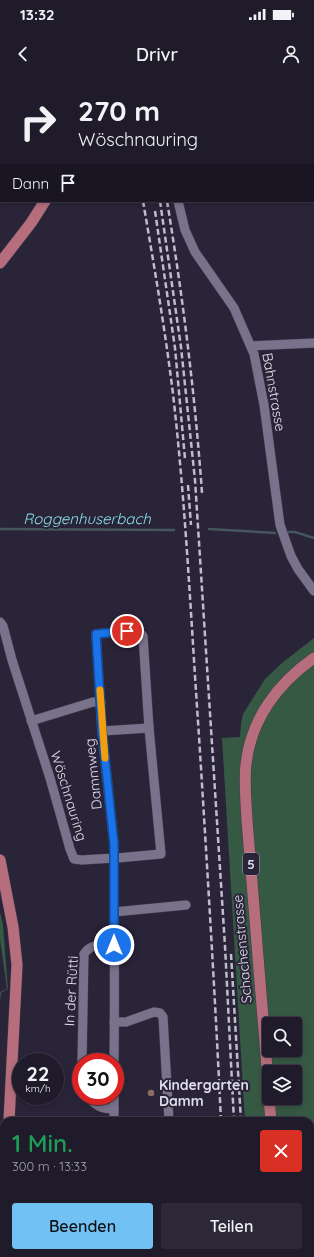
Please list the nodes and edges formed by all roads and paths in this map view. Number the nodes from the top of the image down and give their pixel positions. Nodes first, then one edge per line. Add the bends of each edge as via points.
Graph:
1 (44, 202) edge
2 (178, 202) edge
3 (0, 263) edge
4 (314, 343) edge
5 (251, 346) junction
6 (314, 591) edge
7 (0, 622) edge
8 (96, 634) joint
9 (314, 658) edge
10 (101, 702) junction
11 (31, 721) junction
12 (149, 728) junction
13 (102, 731) junction
14 (114, 858) junction
15 (0, 860) edge
16 (186, 905) dead end
17 (114, 912) junction
18 (114, 945) junction
19 (114, 1022) junction
20 (82, 1053) edge
21 (114, 1053) edge
22 (267, 1065) edge
23 (97, 1105) edge
24 (114, 1105) edge
25 (270, 1105) edge
26 (114, 1109) junction
27 (9, 1117) edge
28 (114, 1117) edge
29 (169, 1117) edge
30 (271, 1117) edge

1 - 3 main road via 32,223
2 - 5 street, Bahnstrasse via 185,230 195,252 234,308
4 - 5 street
5 - 6 street, Bahnstrasse via 264,405 280,525 291,556
7 - 11 street, Wöschnauring
8 - 10 street, Dammweg
8 - 12 street, Wöschnauring via 137,630 143,636
9 - 22 main road, Schachenstrasse / 5 via 286,681 265,708 252,738 246,763 247,820
10 - 11 street via 93,702
10 - 13 street, Dammweg
11 - 14 street, Wöschnauring via 74,859
12 - 13 street
12 - 14 street, Wöschnauring via 161,854
13 - 14 street, Dammweg
14 - 17 street, Dammweg
15 - 27 main road via 13,927 17,964
16 - 17 street
17 - 18 street, Dammweg
18 - 19 street, Dammweg
18 - 20 street, In der Rütti via 96,945 87,949 84,954
19 - 21 street, Dammweg
19 - 29 street via 126,1022 154,1012 163,1016
23 - 26 street via 104,1109
24 - 26 street
25 - 30 main road
26 - 28 street

